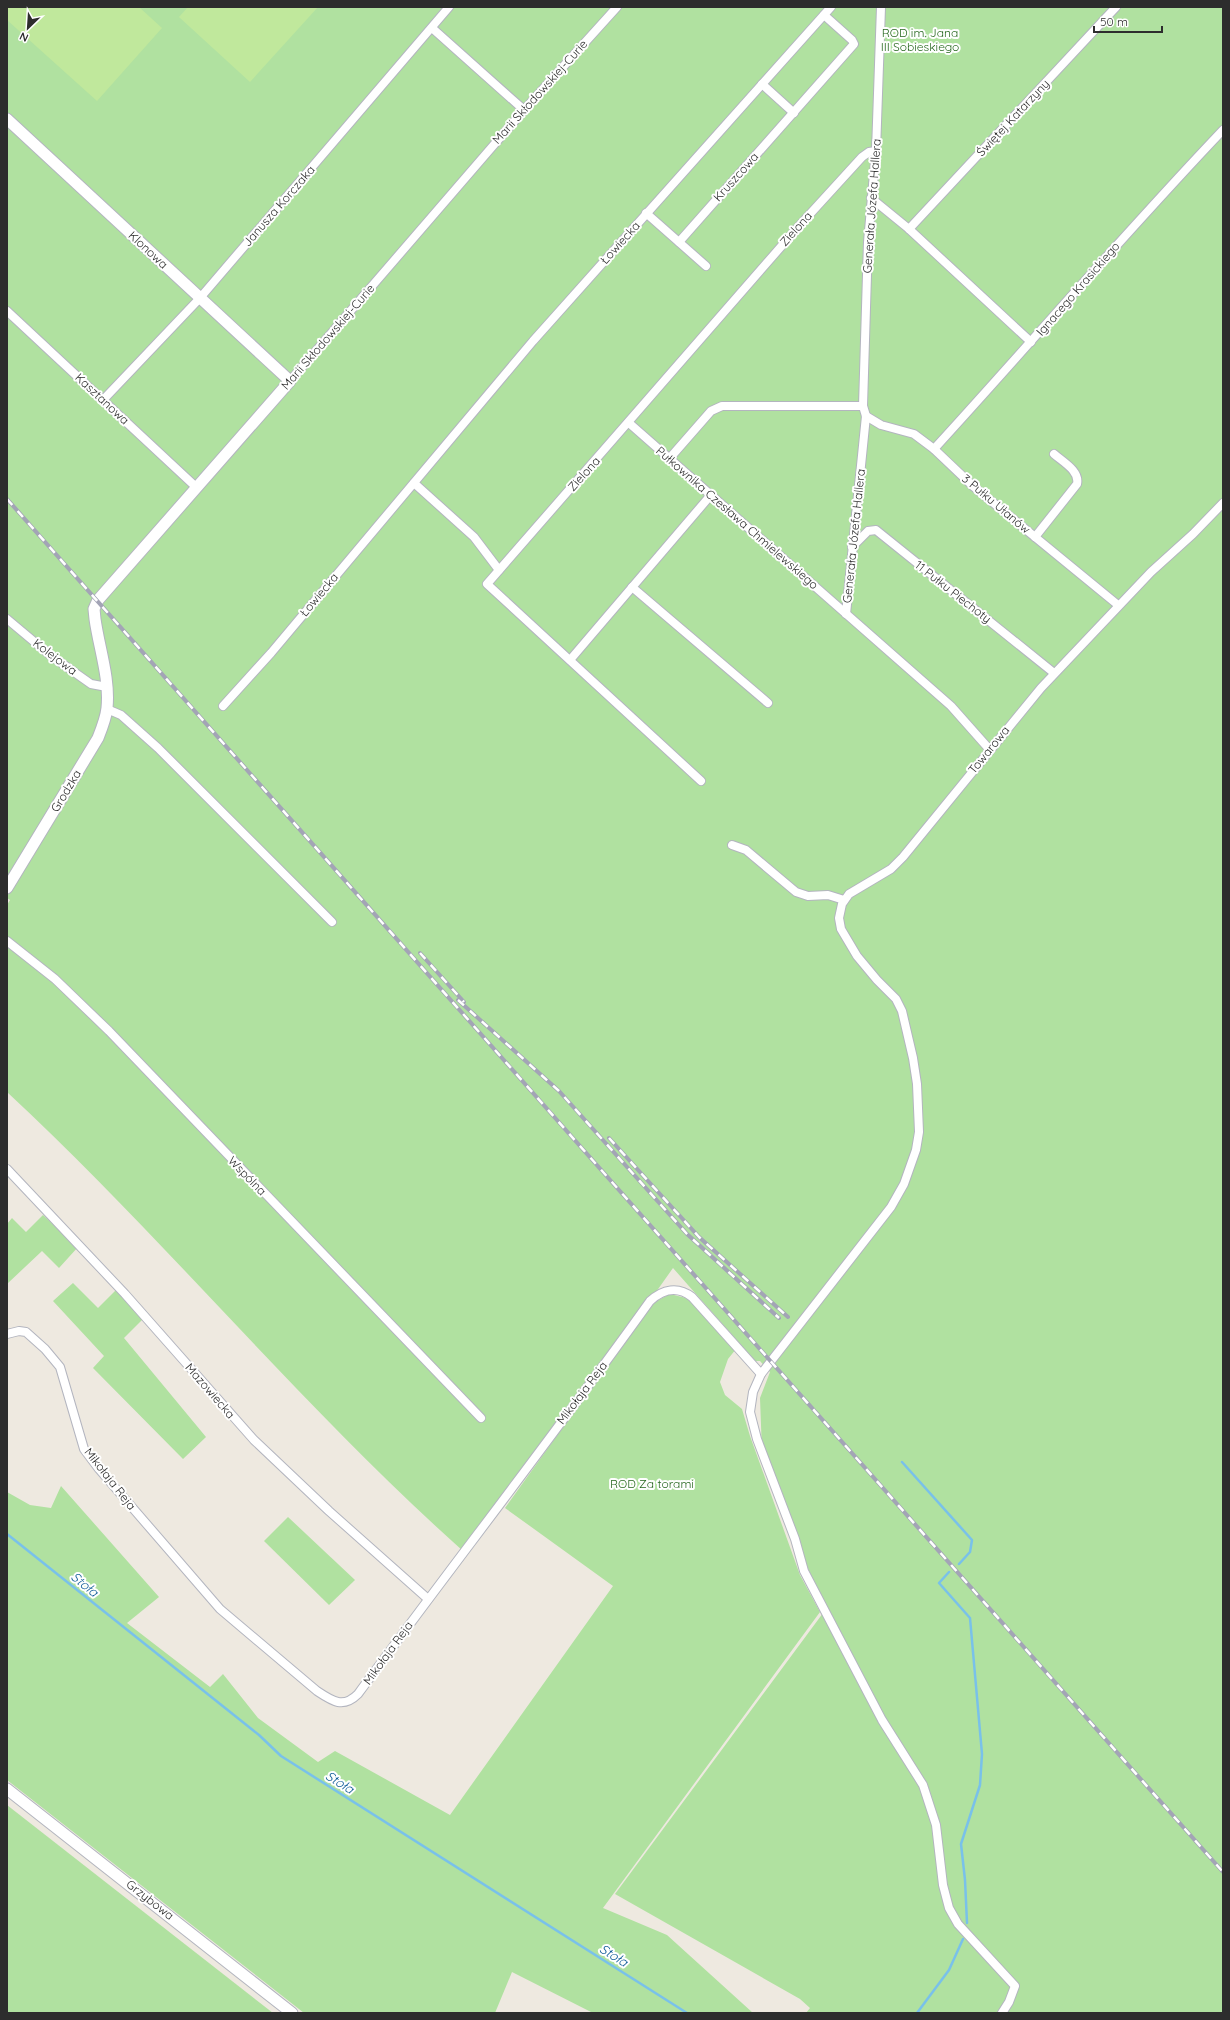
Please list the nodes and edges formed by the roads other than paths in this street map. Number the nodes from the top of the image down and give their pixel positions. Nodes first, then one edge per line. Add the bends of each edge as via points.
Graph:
1 (449, 7) edge
2 (617, 7) edge
3 (831, 7) edge
4 (881, 7) edge
5 (1116, 7) edge
6 (824, 15) junction
7 (432, 28) junction
8 (762, 84) junction
9 (524, 110) junction
10 (794, 113) junction
11 (7, 119) edge
12 (1223, 130) edge
13 (876, 151) junction
14 (872, 198) junction
15 (646, 213) junction
16 (909, 229) junction
17 (679, 242) junction
18 (706, 266) dead end
19 (200, 298) junction
20 (7, 311) edge
21 (1031, 342) junction
22 (290, 381) junction
23 (104, 400) junction
24 (863, 406) junction
25 (866, 416) junction
26 (629, 423) junction
27 (934, 449) junction
28 (1054, 454) dead end
29 (669, 459) junction
30 (414, 483) junction
31 (196, 487) junction
32 (710, 496) junction
33 (1223, 503) edge
34 (1035, 537) junction
35 (852, 547) junction
36 (499, 570) junction
37 (632, 587) junction
38 (1118, 605) junction
39 (847, 609) junction
40 (7, 619) edge
41 (570, 660) junction
42 (1054, 673) junction
43 (108, 687) junction
44 (768, 703) dead end
45 (223, 706) dead end
46 (107, 709) junction
47 (990, 750) junction
48 (701, 781) dead end
49 (732, 844) dead end
50 (7, 888) edge
51 (844, 900) junction
52 (332, 922) dead end
53 (7, 941) edge
54 (7, 1169) edge
55 (7, 1334) edge
56 (761, 1374) junction
57 (481, 1418) dead end
58 (428, 1599) junction
59 (7, 1789) edge
60 (292, 2013) edge
61 (1002, 2013) edge

1 - 7 street, Janusza Korczaka
2 - 9 street, Marii Skłodowskiej-Curie
3 - 6 street, Łowiecka
4 - 13 street, Generała Józefa Hallera
5 - 16 street, Świętej Katarzyny
6 - 8 street, Łowiecka
6 - 10 street, Kruszcowa via 854,44
7 - 9 street
7 - 19 street, Janusza Korczaka
8 - 10 street
8 - 15 street, Łowiecka
9 - 22 street, Marii Skłodowskiej-Curie
10 - 17 street, Kruszcowa
11 - 19 street, Klonowa
12 - 21 street, Ignacego Krasickiego via 1140,218
13 - 14 street, Generała Józefa Hallera
13 - 26 street, Zielona via 862,157 799,226
14 - 16 street
14 - 24 street, Generała Józefa Hallera via 868,242
15 - 17 street
15 - 30 street, Łowiecka via 528,347
16 - 21 street
17 - 18 street
19 - 22 street, Klonowa
19 - 23 street, Janusza Korczaka
20 - 23 street, Kasztanowa
21 - 27 street, Ignacego Krasickiego
22 - 31 street, Marii Skłodowskiej-Curie
23 - 31 street, Kasztanowa
24 - 25 street, Generała Józefa Hallera
24 - 29 street via 722,406 711,411
25 - 27 street, 3 Pułku Ułanów via 881,426 914,434
25 - 35 street, Generała Józefa Hallera
26 - 29 street, Pułkownika Czesława Chmielewskiego
26 - 36 street, Zielona
27 - 34 street, 3 Pułku Ułanów via 974,487
28 - 34 street via 1076,474 1078,480
29 - 32 street, Pułkownika Czesława Chmielewskiego
30 - 36 street via 474,537
30 - 45 street, Łowiecka
31 - 43 street, Marii Skłodowskiej-Curie via 98,600 94,609
32 - 37 street
32 - 39 street, Pułkownika Czesława Chmielewskiego
33 - 38 street, Towarowa
34 - 38 street, 3 Pułku Ułanów
35 - 39 street, Generała Józefa Hallera
35 - 42 street, 11 Pułku Piechoty via 868,531 876,530
36 - 41 street, Zielona via 487,584
37 - 41 street
37 - 44 street
38 - 42 street, Towarowa
39 - 47 street, Generała Józefa Hallera via 951,706
40 - 43 street, Kolejowa via 50,655 91,684
41 - 48 street, Zielona
42 - 47 street, Towarowa
43 - 46 street, Grodzka
46 - 50 street, Grodzka via 98,738
46 - 52 street via 121,714 158,748
47 - 51 street, Towarowa via 903,857 891,869 849,894
49 - 51 street via 746,850 796,892 808,896 828,895
51 - 56 street via 839,914 841,929 866,969 896,999 902,1011 917,1084 919,1136 911,1167 891,1207
53 - 57 street, Wspólna via 55,979 93,1015
54 - 58 street, Mazowiecka via 125,1294 254,1440
55 - 58 street, Mikołaja Reja via 19,1330 26,1332 60,1367 84,1449 220,1610 329,1698 349,1702 358,1694
56 - 58 street, Mikołaja Reja via 686,1292 663,1291 656,1295
56 - 61 street via 753,1392 750,1412 757,1439 804,1570 882,1720 923,1786 936,1825 943,1885 949,1908 958,1924 1015,1986 1010,2002
59 - 60 street, Grzybowa

